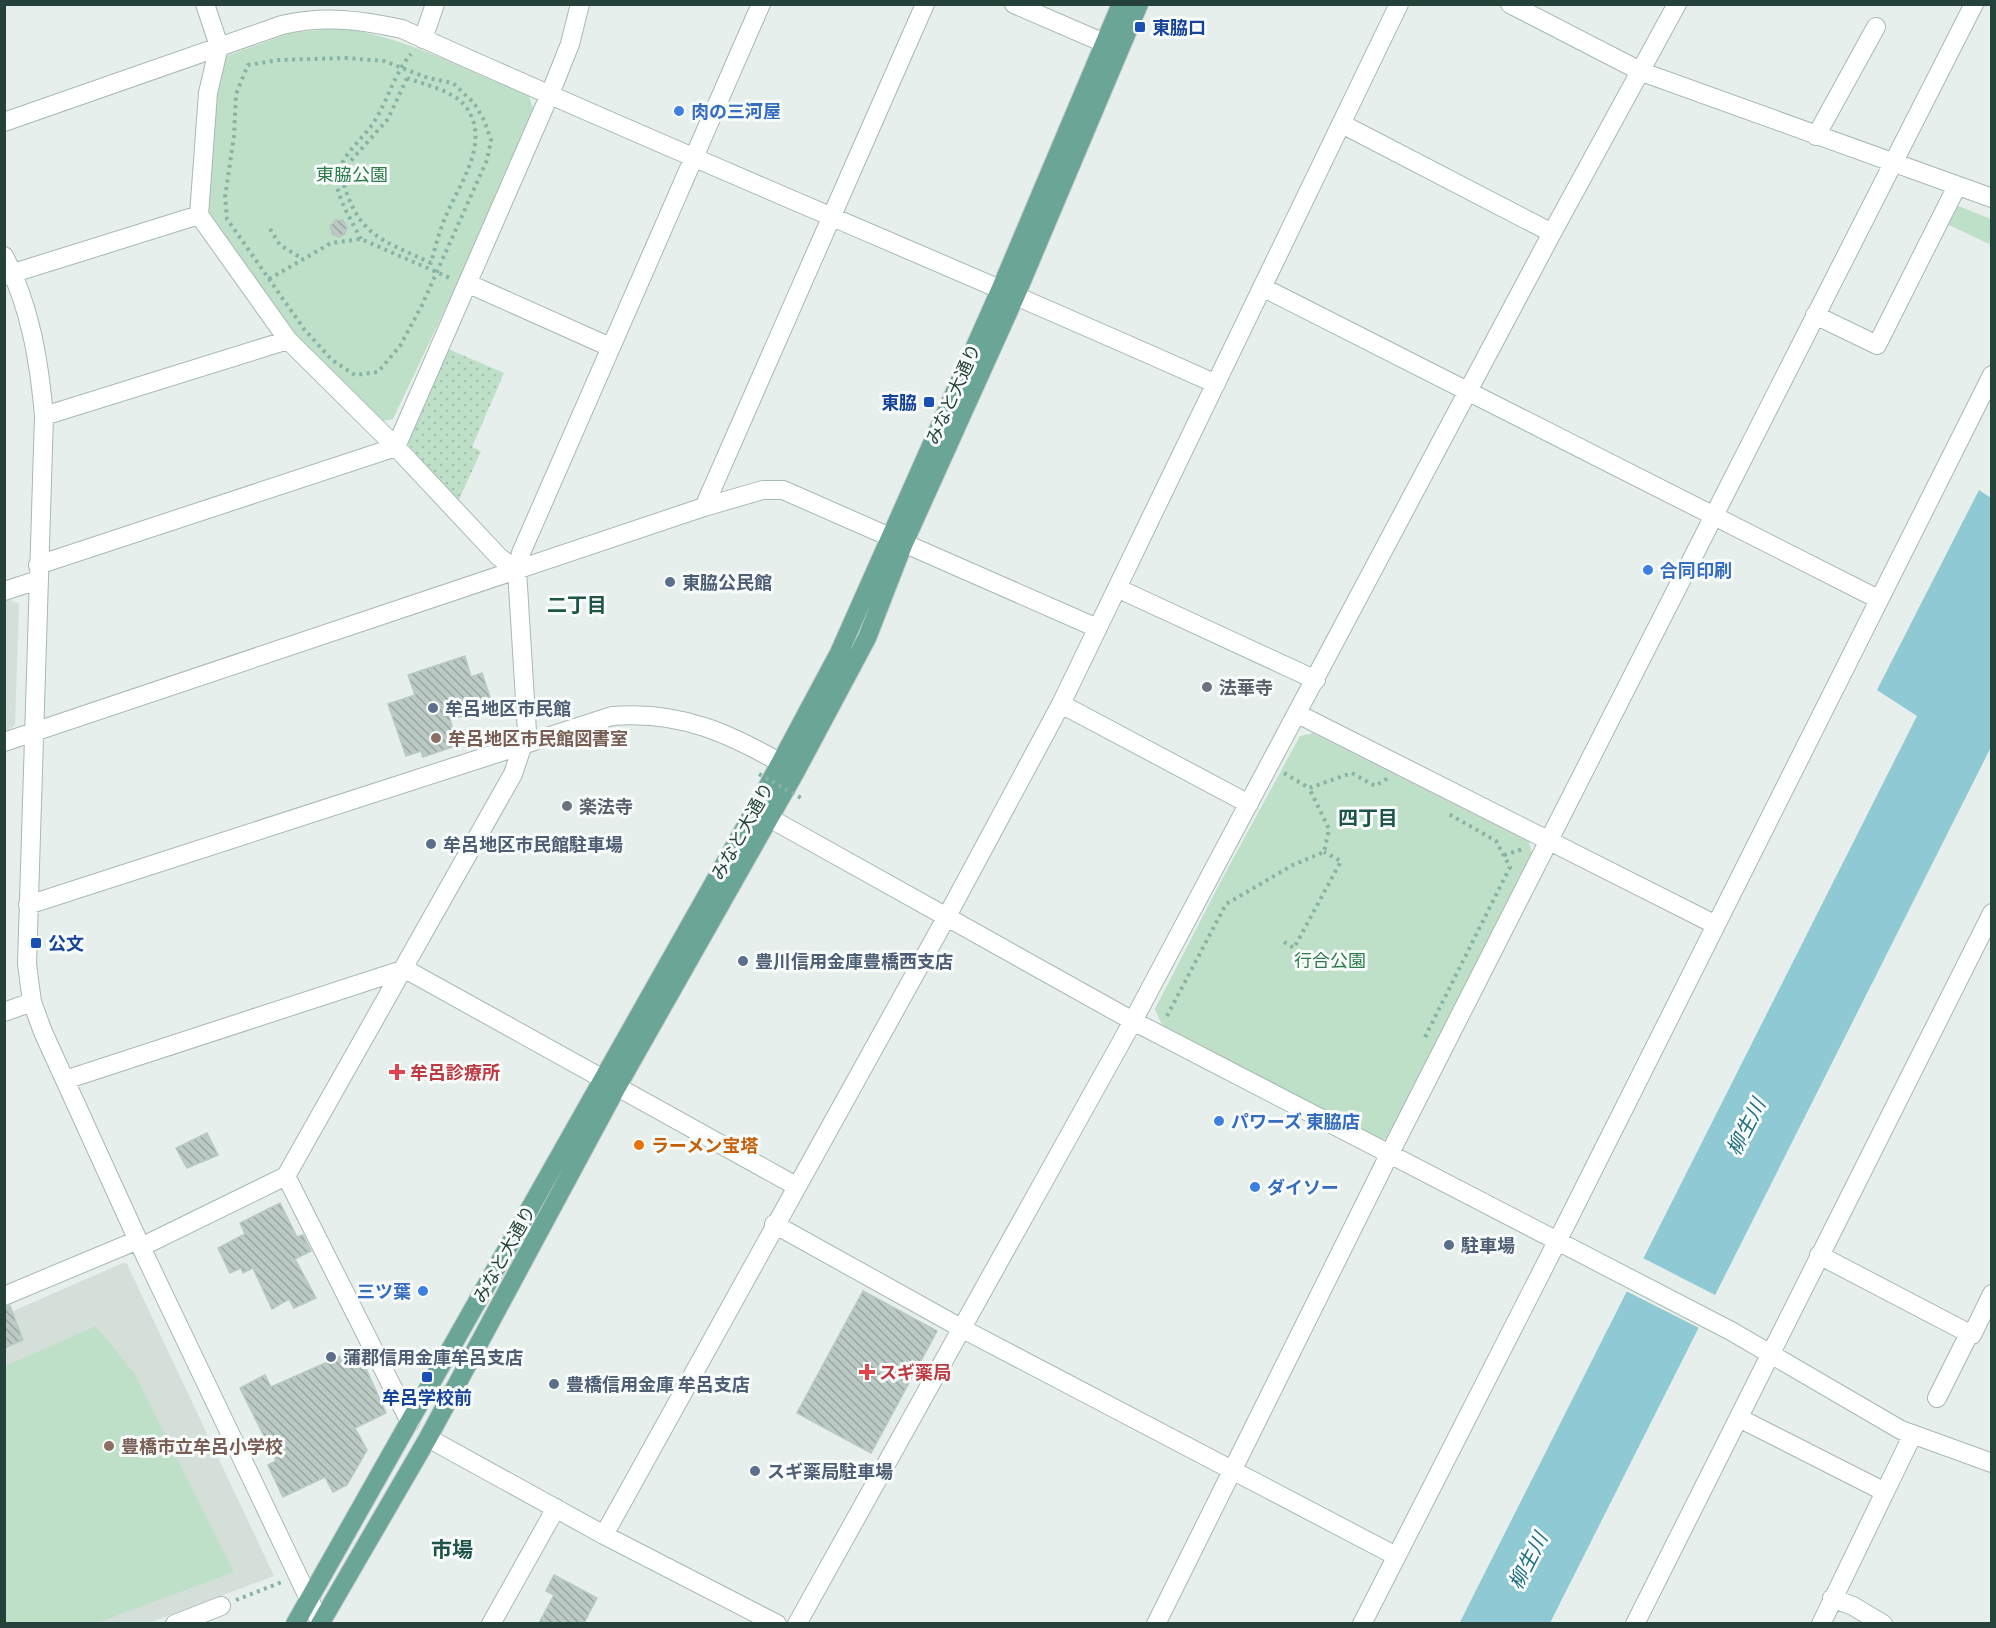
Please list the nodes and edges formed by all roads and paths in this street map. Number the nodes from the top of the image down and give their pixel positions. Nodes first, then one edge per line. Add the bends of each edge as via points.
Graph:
1 (205, 4) edge
2 (435, 4) edge
3 (580, 4) edge
4 (761, 4) edge
5 (925, 4) edge
6 (1014, 4) edge
7 (1122, 4) edge
8 (1139, 4) edge
9 (1399, 4) edge
10 (1510, 4) edge
11 (1677, 4) edge
12 (1974, 4) edge
13 (1876, 27) dead end
14 (423, 39) junction
15 (219, 46) junction
16 (1113, 47) junction
17 (400, 68) junction
18 (1641, 72) junction
19 (550, 94) junction
20 (4, 122) edge
21 (1342, 124) junction
22 (1816, 136) junction
23 (694, 158) junction
24 (1894, 164) junction
25 (1957, 186) junction
26 (1992, 198) edge
27 (199, 215) junction
28 (833, 218) junction
29 (359, 221) joint
30 (270, 229) dead end
31 (1552, 233) junction
32 (361, 239) junction
33 (4, 256) edge
34 (303, 259) junction
35 (436, 272) junction
36 (9, 275) edge
37 (270, 278) junction
38 (469, 284) junction
39 (1262, 287) junction
40 (253, 289) junction
41 (1008, 292) junction
42 (1815, 315) junction
43 (288, 340) junction
44 (610, 347) junction
45 (1992, 375) edge
46 (1216, 384) junction
47 (1468, 392) junction
48 (44, 416) junction
49 (396, 447) junction
50 (704, 507) junction
51 (1714, 517) junction
52 (897, 540) junction
53 (517, 570) junction
54 (38, 572) junction
55 (1117, 588) junction
56 (4, 591) edge
57 (1878, 599) junction
58 (1096, 628) junction
59 (1316, 680) junction
60 (1061, 704) junction
61 (1298, 714) junction
62 (33, 731) junction
63 (4, 742) edge
64 (522, 746) junction
65 (788, 767) junction
66 (1279, 770) dead end
67 (759, 774) dead end
68 (1398, 784) dead end
69 (1309, 788) junction
70 (801, 798) dead end
71 (1249, 804) junction
72 (1447, 813) dead end
73 (762, 814) junction
74 (1549, 841) junction
75 (1323, 852) junction
76 (28, 905) junction
77 (1992, 913) edge
78 (946, 918) junction
79 (1714, 924) junction
80 (1284, 942) dead end
81 (405, 969) junction
82 (32, 1002) junction
83 (4, 1012) edge
84 (1167, 1016) dead end
85 (1133, 1022) junction
86 (1420, 1047) dead end
87 (65, 1080) junction
88 (610, 1083) junction
89 (1389, 1155) junction
90 (286, 1176) junction
91 (796, 1186) junction
92 (774, 1224) junction
93 (1557, 1242) junction
94 (140, 1243) junction
95 (1819, 1256) junction
96 (1992, 1294) edge
97 (4, 1296) edge
98 (962, 1328) junction
99 (1969, 1334) junction
100 (1771, 1354) junction
101 (1937, 1398) dead end
102 (1739, 1418) junction
103 (410, 1422) junction
104 (1913, 1434) junction
105 (428, 1438) junction
106 (1992, 1463) edge
107 (1231, 1470) junction
108 (1885, 1492) junction
109 (556, 1508) junction
110 (604, 1535) junction
111 (1396, 1556) junction
112 (285, 1581) dead end
113 (310, 1598) junction
114 (1832, 1598) junction
115 (221, 1606) joint
116 (176, 1623) edge
117 (295, 1623) edge
118 (320, 1623) edge
119 (490, 1623) edge
120 (777, 1623) edge
121 (798, 1623) edge
122 (1156, 1623) edge
123 (1362, 1623) edge
124 (1635, 1623) edge
125 (1821, 1623) edge
126 (1883, 1623) edge

1 - 15 street
2 - 14 street
3 - 19 street via 570,44
4 - 23 street
5 - 28 street
6 - 16 street
7 - 16 main road, みなと大通り
8 - 16 main road, みなと大通り
9 - 21 street
10 - 18 street
11 - 18 street
12 - 24 street
13 - 22 street
14 - 15 street via 402,29 364,21 322,19 282,25
14 - 17 path
14 - 19 street
15 - 20 street
15 - 27 street via 208,93
16 - 41 main road, みなと大通り
17 - 32 path via 387,100 341,165 336,181
17 - 35 path via 453,83 474,103 491,140 487,160
17 - 37 path via 384,61 345,58 248,65 236,94 225,197 227,219
18 - 22 street
18 - 31 street
19 - 23 street
19 - 38 street
21 - 31 street
21 - 39 street
22 - 24 street
23 - 28 street
23 - 44 street
24 - 25 street
24 - 42 street
25 - 26 street
25 - 42 street via 1877,345
27 - 36 street
27 - 40 street
28 - 41 street
28 - 50 street
29 - 29 path via 342,178 348,164 388,119 407,78 451,96 468,109 476,144 444,219 431,262 372,235
30 - 34 path via 280,245
31 - 47 street
32 - 34 path via 330,243
32 - 35 path
33 - 36 street
34 - 37 path
35 - 37 path via 400,346 378,372 355,375 332,360 304,329
35 - 38 path
36 - 48 street via 34,345
37 - 40 path
38 - 44 street
38 - 49 street
39 - 46 street
39 - 47 street
40 - 43 street
41 - 46 street
41 - 52 main road, みなと大通り
42 - 51 street
43 - 48 street
43 - 49 street
44 - 53 street
45 - 57 street
46 - 55 street
47 - 51 street
47 - 59 street
48 - 54 street
49 - 53 street via 500,557
49 - 54 street
50 - 52 street via 763,490 783,490
50 - 53 street
51 - 57 street
51 - 74 street
52 - 58 street
52 - 65 main road, みなと大通り via 839,653
53 - 62 street
53 - 64 street via 527,732
54 - 56 street
54 - 62 street
55 - 58 street
55 - 59 street
57 - 79 street
58 - 60 street
59 - 61 street
60 - 71 street
60 - 78 street
61 - 71 street
61 - 74 street
62 - 63 street
62 - 76 street
64 - 65 street via 612,716 643,714 697,723
64 - 76 street
64 - 81 street via 513,774
65 - 73 main road, みなと大通り
66 - 69 path
67 - 70 path, bridge
68 - 69 path via 1388,778 1375,786 1352,773
69 - 75 path via 1329,829
71 - 85 street
72 - 86 path via 1496,841 1510,867
73 - 78 street
73 - 88 main road, みなと大通り
74 - 79 street
74 - 89 street
75 - 80 path via 1341,861 1294,948
75 - 84 path via 1226,904
76 - 82 street via 27,964
77 - 95 street
78 - 85 street
78 - 91 street
79 - 93 street
81 - 87 street
81 - 88 street
81 - 90 street
82 - 83 street
82 - 87 street
85 - 89 street
85 - 98 street
87 - 94 street
88 - 91 street
88 - 103 main road, みなと大通り
88 - 105 main road, みなと大通り
89 - 93 street
89 - 107 street
90 - 94 street
90 - 103 street
91 - 92 street
92 - 98 street
92 - 110 street
93 - 100 street
93 - 111 street
94 - 97 street
94 - 113 street
95 - 99 street
95 - 100 street
96 - 99 street via 1972,1335
98 - 107 street
98 - 121 street
99 - 101 street
100 - 102 street
100 - 104 street
102 - 108 street
102 - 124 street
103 - 113 main road, みなと大通り
104 - 106 street
104 - 108 street
105 - 109 street
105 - 118 main road, みなと大通り
107 - 111 street
107 - 122 street
108 - 114 street
109 - 110 street
109 - 119 street
110 - 120 street
111 - 123 street
112 - 115 path
113 - 117 main road, みなと大通り
113 - 118 street
114 - 125 street
114 - 126 street
115 - 116 street

